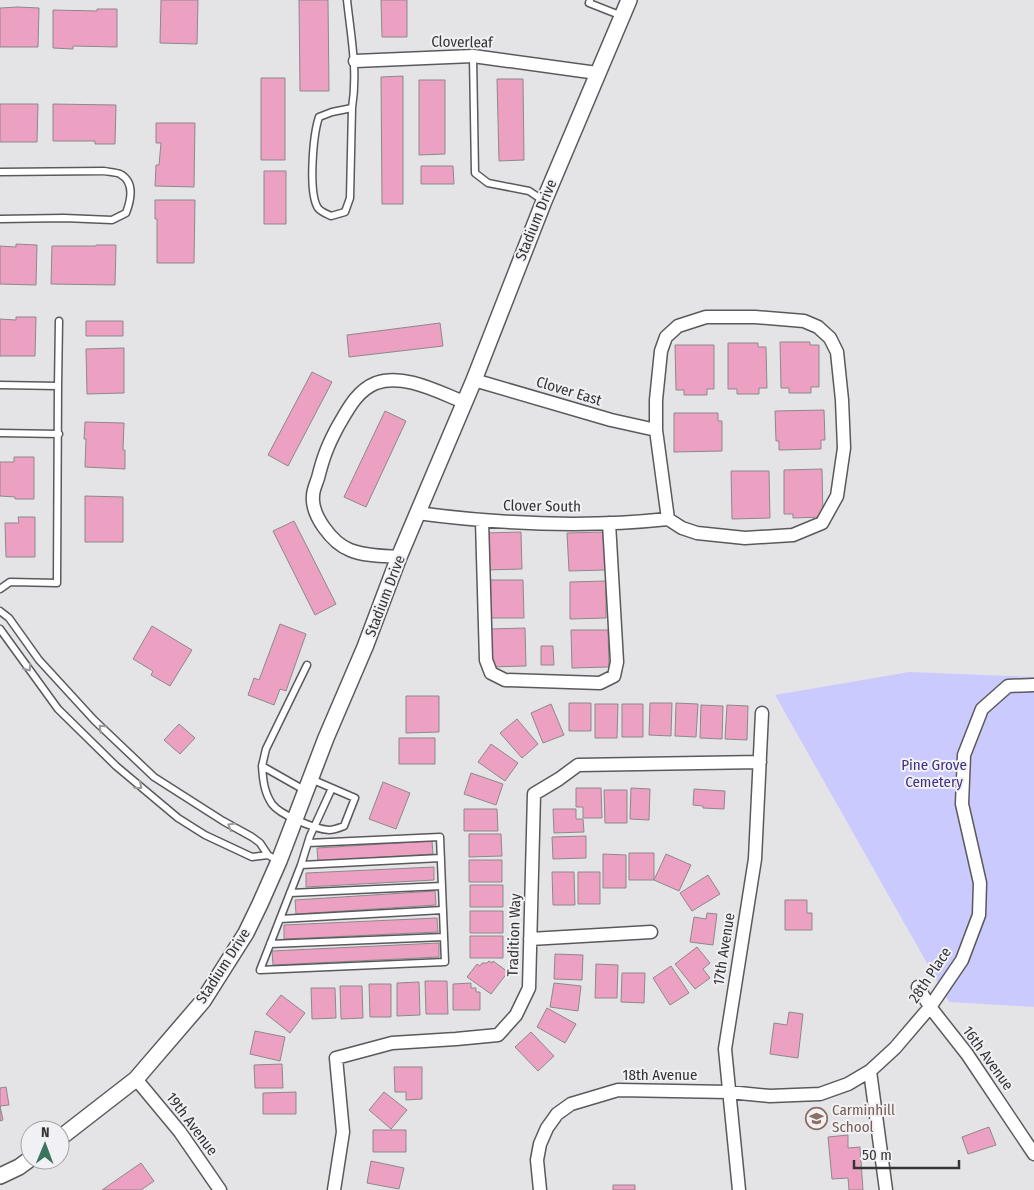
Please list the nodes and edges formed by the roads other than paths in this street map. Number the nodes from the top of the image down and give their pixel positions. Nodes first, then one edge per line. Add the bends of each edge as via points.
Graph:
1 (348, 0) edge
2 (590, 0) edge
3 (629, 0) edge
4 (622, 16) junction
5 (474, 56) junction
6 (355, 61) junction
7 (597, 73) junction
8 (352, 108) junction
9 (0, 172) edge
10 (544, 201) junction
11 (0, 219) edge
12 (60, 321) dead end
13 (474, 380) junction
14 (0, 385) edge
15 (58, 386) junction
16 (464, 402) junction
17 (656, 430) junction
18 (0, 433) edge
19 (59, 434) junction
20 (417, 513) junction
21 (668, 519) junction
22 (482, 521) junction
23 (610, 523) junction
24 (399, 557) junction
25 (0, 588) edge
26 (0, 611) edge
27 (0, 628) edge
28 (307, 665) dead end
29 (1034, 685) edge
30 (762, 713) dead end
31 (760, 762) junction
32 (262, 766) junction
33 (309, 785) junction
34 (332, 788) junction
35 (295, 819) junction
36 (314, 828) junction
37 (308, 844) junction
38 (273, 858) junction
39 (441, 858) junction
40 (302, 865) junction
41 (442, 886) junction
42 (290, 893) junction
43 (443, 910) junction
44 (280, 919) junction
45 (650, 932) dead end
46 (444, 936) junction
47 (530, 939) junction
48 (270, 944) junction
49 (918, 986) dead end
50 (930, 1007) junction
51 (870, 1071) junction
52 (136, 1079) junction
53 (729, 1092) junction
54 (70, 1130) edge
55 (1034, 1154) edge
56 (20, 1166) edge
57 (0, 1176) edge
58 (220, 1190) edge
59 (334, 1190) edge
60 (540, 1190) edge
61 (739, 1190) edge
62 (886, 1190) edge

1 - 6 lane
2 - 4 lane via 589,3
3 - 4 street, Stadium Drive
4 - 7 street, Stadium Drive
5 - 6 street, Cloverleaf
5 - 7 street, Cloverleaf
5 - 10 lane via 475,173 488,183 529,191
6 - 8 lane
7 - 10 street, Stadium Drive
8 - 8 lane via 319,117 314,131 313,195 319,210 331,216 344,212 350,198
9 - 11 lane via 119,174 130,184 132,199 126,213 112,220
10 - 13 street, Stadium Drive
12 - 15 lane
13 - 16 street, Stadium Drive
13 - 17 street, Clover East
14 - 15 lane
15 - 19 lane
16 - 20 street, Stadium Drive
16 - 24 street via 410,382 376,383 361,392 350,406 326,449 313,497 324,529 350,550
17 - 21 street
17 - 21 street via 661,352 666,337 678,326 706,316 804,322 818,327 830,338 837,352 844,448 837,496 822,523 793,535 745,538 697,533
18 - 19 lane
19 - 25 lane via 57,583 10,582
20 - 22 street, Clover South
20 - 24 street, Stadium Drive
21 - 23 street, Clover South
22 - 23 street, Clover South
22 - 23 street via 486,660 491,673 505,680 600,683 614,676 617,662
24 - 33 street, Stadium Drive
38 -> 26 lane via 252,837 154,777 94,720
27 -> 38 lane via 58,709 116,766 178,818 205,835 252,857
28 - 32 lane via 266,749
29 - 50 street, 28th Place via 1008,686 982,709 964,755 962,804 980,883 979,915 962,960
30 - 31 street, 17th Avenue
31 - 47 street, Tradition Way via 578,765 534,794
31 - 53 street, 17th Avenue via 755,859 725,1049
32 - 33 lane
32 - 35 lane via 263,786 273,805
33 - 34 lane
33 - 35 street, Stadium Drive
34 - 36 lane
34 - 36 lane via 355,798 344,826 331,830
35 - 36 lane
35 - 38 street, Stadium Drive
36 - 37 lane
37 - 39 lane via 440,837
37 - 40 lane
38 - 52 street, Stadium Drive via 246,933 202,1001
39 - 40 lane
39 - 41 lane
40 - 42 lane
41 - 42 lane
41 - 43 lane
42 - 44 lane
43 - 44 lane
43 - 46 lane
44 - 48 lane
45 - 47 street
46 - 48 lane
46 - 48 lane via 445,962 260,970
47 - 59 street, Tradition Way via 529,988 516,1015 498,1035 392,1043 336,1058 343,1132
49 - 50 street, 16th Avenue
50 - 51 street, 28th Place via 896,1048
50 - 55 street, 16th Avenue via 967,1054
51 - 53 street, 28th Place via 848,1084 820,1094 770,1096
51 - 62 street
52 - 54 street, Stadium Drive
52 - 58 street, 19th Avenue via 180,1132
53 - 60 street, 18th Avenue via 618,1090 571,1104 557,1114 540,1144 537,1160
53 - 61 street, 17th Avenue
56 - 57 street

